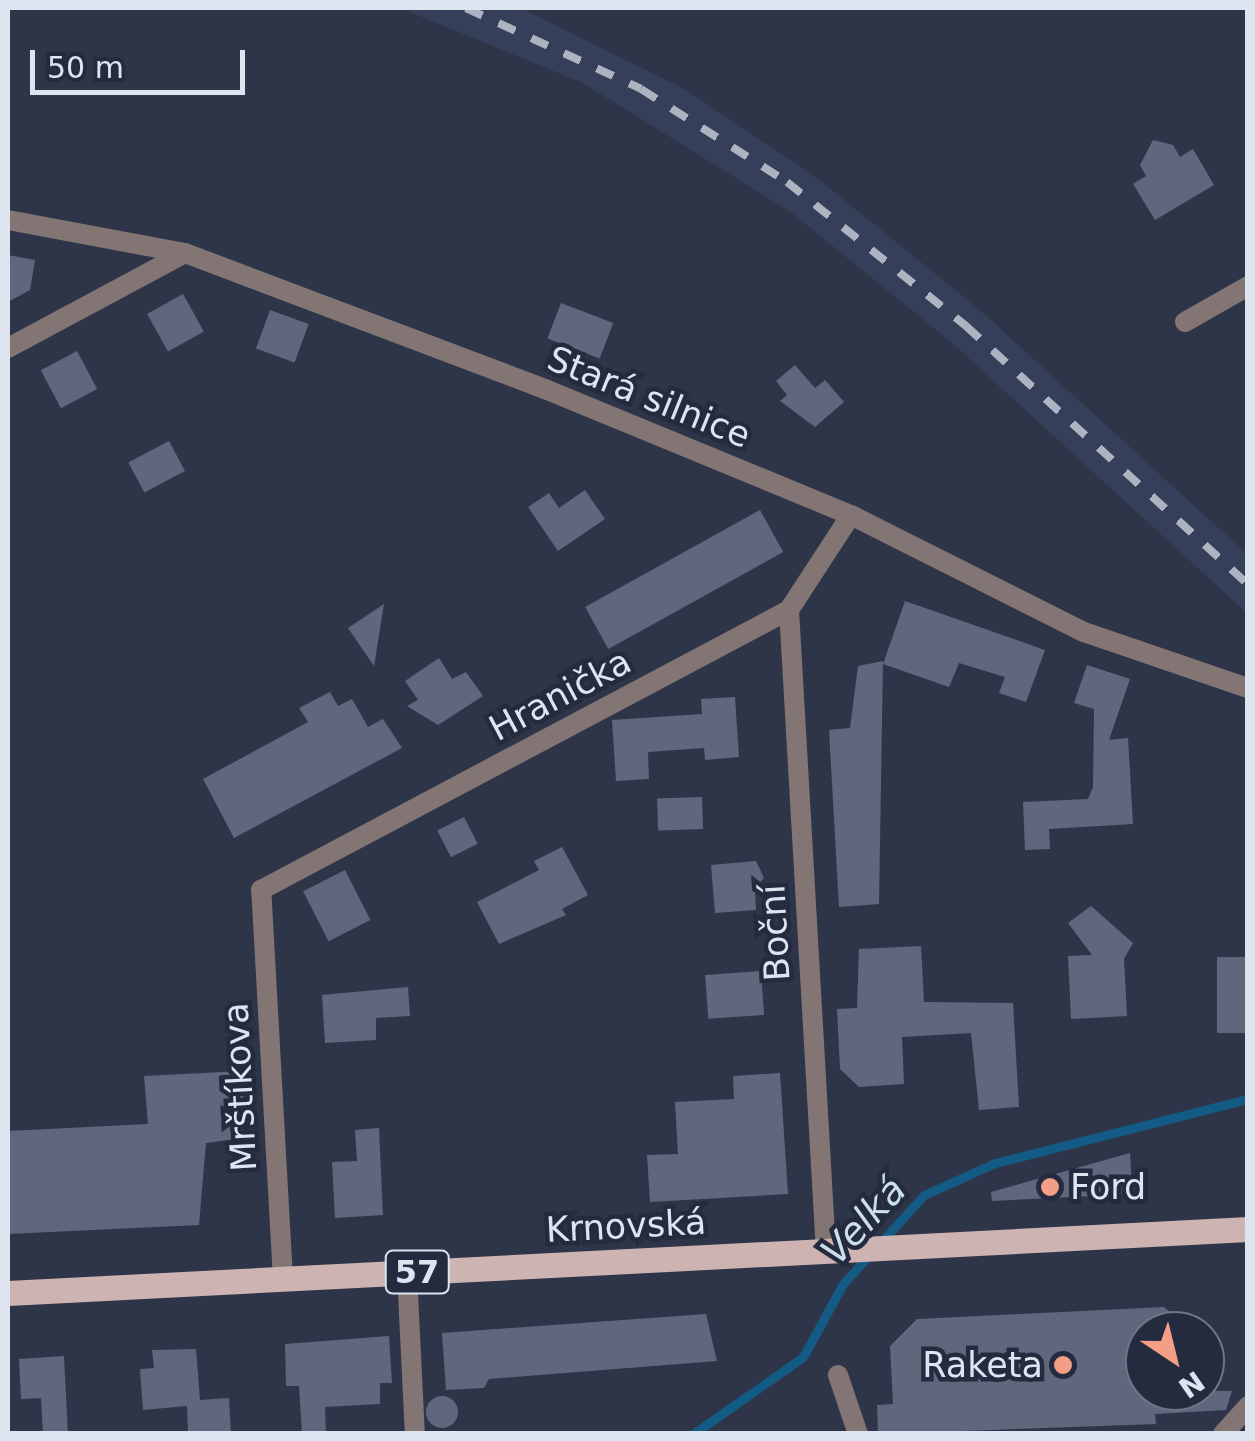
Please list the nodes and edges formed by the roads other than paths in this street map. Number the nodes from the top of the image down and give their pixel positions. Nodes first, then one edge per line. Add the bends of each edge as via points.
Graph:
1 (8, 220) edge
2 (185, 254) junction
3 (1248, 286) edge
4 (1185, 322) dead end
5 (8, 348) edge
6 (851, 515) junction
7 (789, 610) junction
8 (1248, 688) edge
9 (261, 890) joint
10 (1248, 1229) edge
11 (826, 1252) junction
12 (406, 1273) junction
13 (284, 1280) junction
14 (8, 1294) edge
15 (838, 1376) dead end
16 (1248, 1406) edge
17 (415, 1434) edge
18 (858, 1434) edge
19 (1223, 1434) edge

1 - 2 street, Stará silnice
2 - 5 street
2 - 6 street, Stará silnice
3 - 4 street
6 - 7 street, Hranička
6 - 8 street, Stará silnice via 1084,632
7 - 9 street, Hranička
7 - 11 street, Boční
9 - 13 street, Mrštíkova
10 - 11 main road, Krnovská / 57
11 - 12 main road, Krnovská / 57
12 - 13 main road, Krnovská / 57
12 - 17 street
13 - 14 main road, Krnovská / 57
15 - 18 street
16 - 19 street

